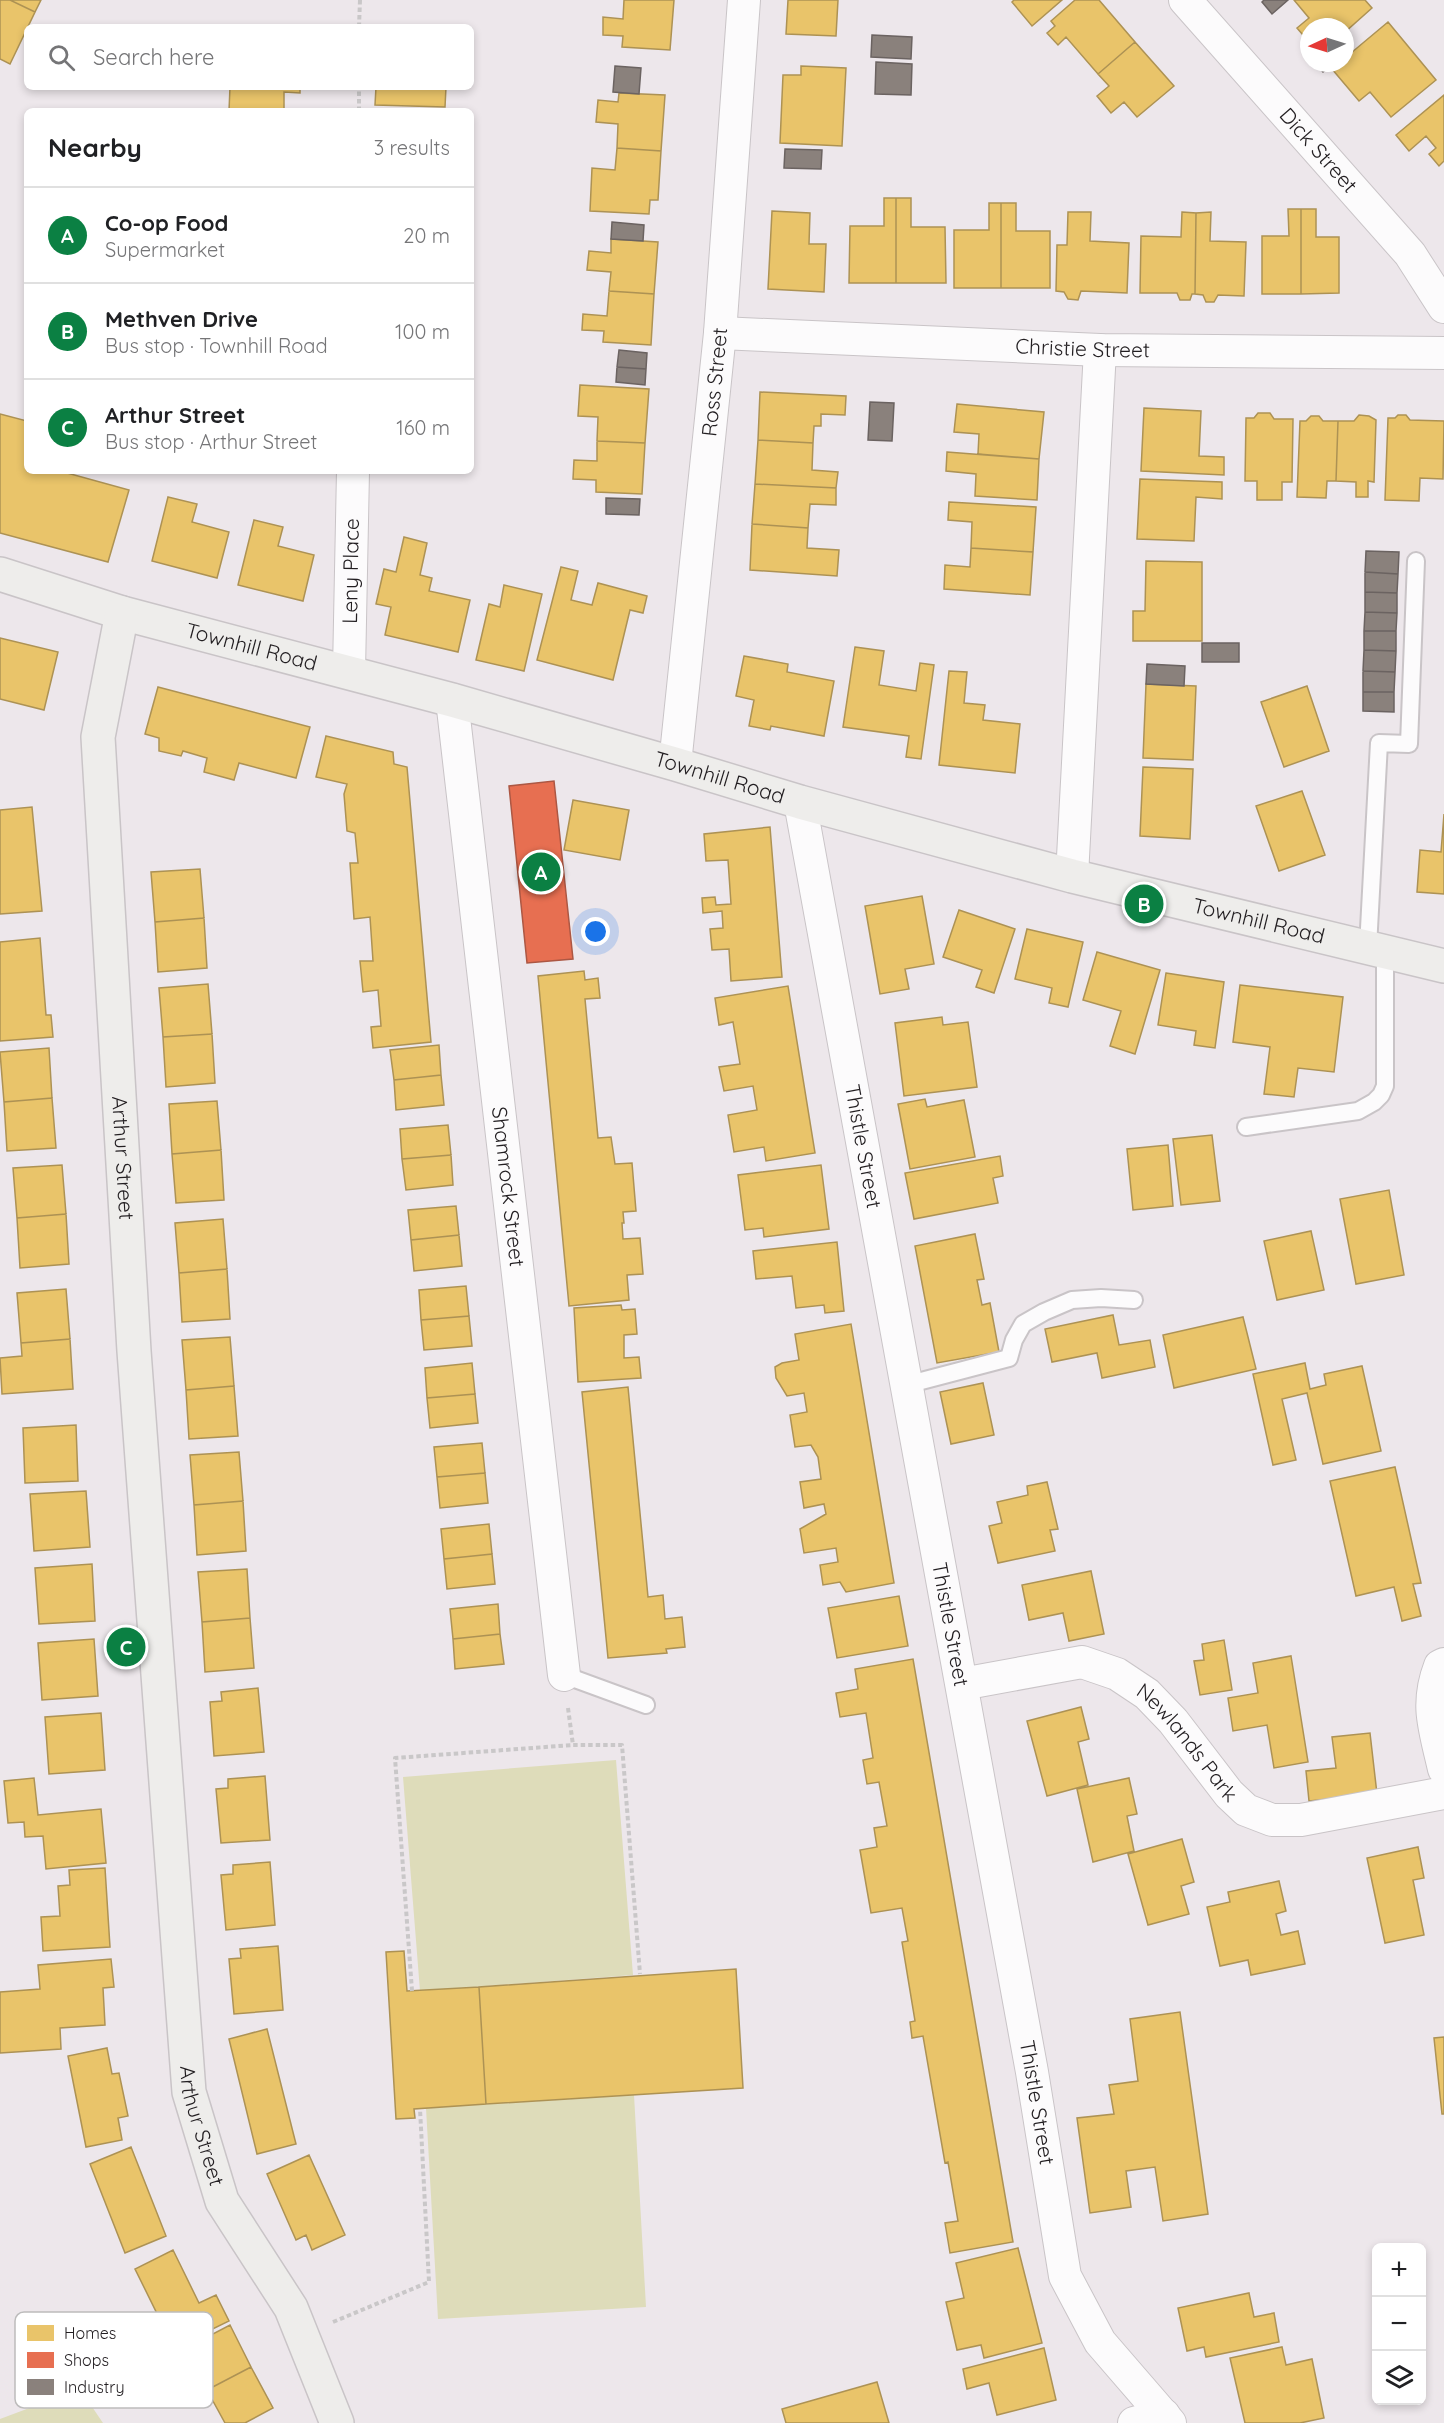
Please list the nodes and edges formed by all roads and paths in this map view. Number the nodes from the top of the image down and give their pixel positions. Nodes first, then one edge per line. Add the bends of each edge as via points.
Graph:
1 (360, 0) edge
2 (744, 0) edge
3 (1185, 0) edge
4 (359, 24) edge
5 (359, 90) edge
6 (359, 108) edge
7 (1444, 307) edge
8 (720, 333) junction
9 (1100, 350) junction
10 (1444, 353) edge
11 (353, 474) edge
12 (1416, 561) dead end
13 (0, 574) edge
14 (122, 613) junction
15 (349, 671) junction
16 (452, 700) junction
17 (675, 764) junction
18 (800, 802) junction
19 (1072, 876) junction
20 (1377, 950) junction
21 (1444, 966) edge
22 (1246, 1127) dead end
23 (1134, 1300) dead end
24 (906, 1384) junction
25 (1444, 1664) edge
26 (564, 1675) junction
27 (962, 1684) junction
28 (646, 1704) dead end
29 (573, 1745) junction
30 (1444, 1769) edge
31 (1444, 1793) edge
32 (640, 1974) dead end
33 (412, 1991) dead end
34 (420, 2109) dead end
35 (303, 2337) junction
36 (1167, 2419) edge
37 (338, 2423) edge
38 (1134, 2423) edge

1 - 4 path
2 - 8 street, Ross Street
3 - 7 street, Dick Street via 1410,254
5 - 6 path
8 - 9 street, Christie Street
8 - 17 street, Ross Street
9 - 10 street, Christie Street
9 - 19 street
11 - 15 street, Leny Place
12 - 20 lane via 1409,744 1379,743
13 - 14 street, Townhill Road
14 - 15 street, Townhill Road
14 - 35 street, Arthur Street via 98,737 134,1351 189,2092 222,2201 291,2308
15 - 16 street, Townhill Road
16 - 17 street, Townhill Road
16 - 26 street, Shamrock Street
17 - 18 street, Townhill Road
18 - 19 street, Townhill Road
18 - 24 street, Thistle Street
19 - 20 street, Townhill Road
20 - 21 street, Townhill Road
20 - 22 lane via 1384,994 1386,1073 1381,1095 1358,1111
23 - 24 lane via 1072,1300 1023,1324 1009,1359
24 - 27 street, Thistle Street
25 - 30 street via 1433,1684 1430,1706
26 - 28 lane
26 - 29 path
27 - 31 street, Newlands Park via 1082,1662 1117,1674 1147,1694 1173,1721 1229,1794 1246,1810 1272,1821 1301,1820
27 - 36 street, Thistle Street via 1065,2276 1100,2342
29 - 32 path via 622,1745
29 - 33 path via 395,1758
34 - 35 path via 429,2282
35 - 37 street, Arthur Street
36 - 38 street

